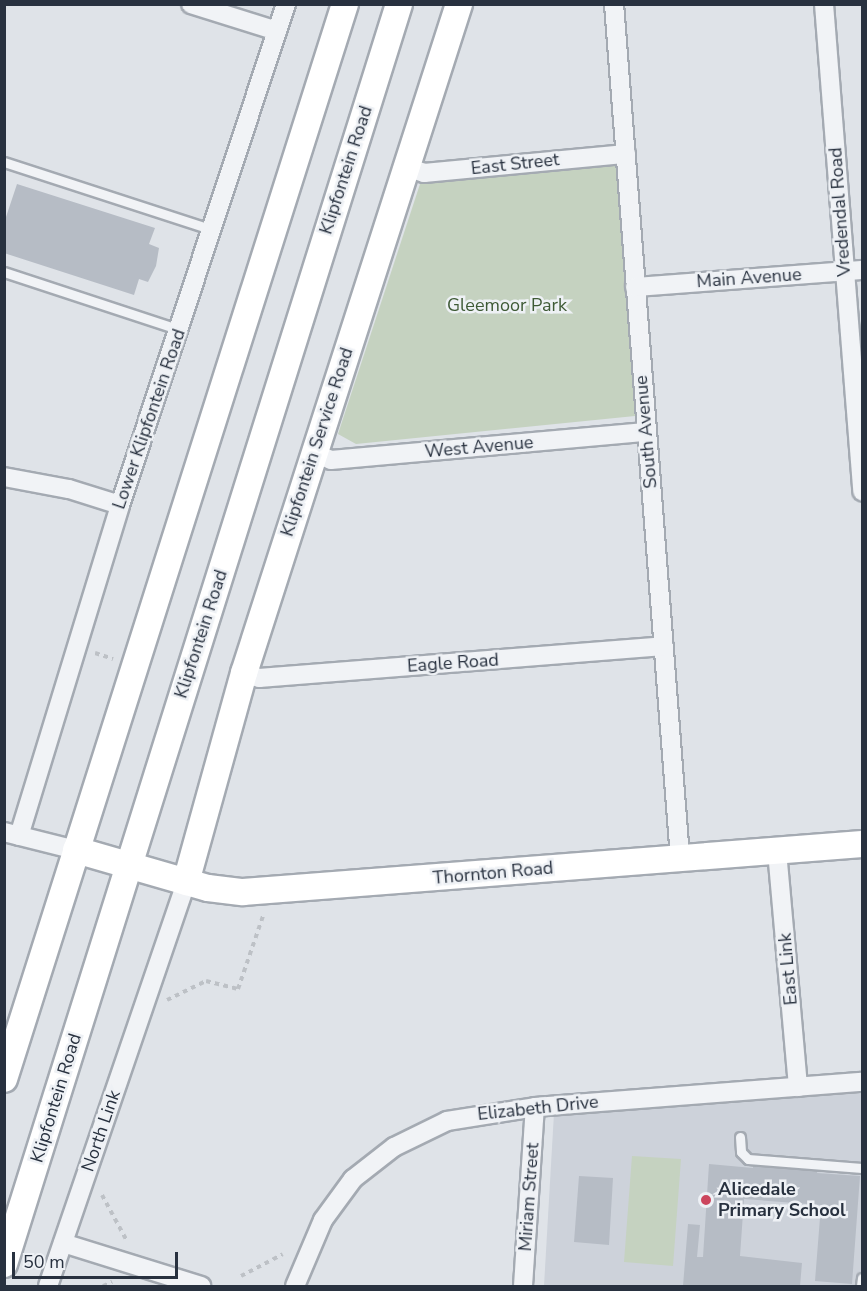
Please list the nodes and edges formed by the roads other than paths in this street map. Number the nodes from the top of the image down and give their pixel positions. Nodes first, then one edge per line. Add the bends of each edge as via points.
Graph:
1 (191, 4) edge
2 (286, 4) edge
3 (345, 4) edge
4 (399, 4) edge
5 (459, 4) edge
6 (614, 4) edge
7 (824, 4) edge
8 (277, 32) junction
9 (626, 154) junction
10 (4, 162) edge
11 (406, 167) junction
12 (213, 230) junction
13 (854, 270) edge
14 (4, 272) edge
15 (635, 287) junction
16 (180, 330) junction
17 (646, 432) junction
18 (314, 453) junction
19 (4, 477) edge
20 (862, 492) edge
21 (120, 505) junction
22 (664, 646) junction
23 (244, 673) junction
24 (12, 834) edge
25 (862, 844) edge
26 (76, 850) junction
27 (777, 851) junction
28 (680, 858) junction
29 (127, 865) junction
30 (186, 882) junction
31 (4, 1079) edge
32 (862, 1082) edge
33 (798, 1087) junction
34 (536, 1107) junction
35 (740, 1137) dead end
36 (862, 1168) edge
37 (63, 1243) junction
38 (4, 1264) edge
39 (862, 1278) edge
40 (48, 1287) edge
41 (201, 1287) edge
42 (295, 1287) edge
43 (523, 1287) edge
44 (861, 1287) edge

1 - 8 street
2 - 8 street, Lower Klipfontein Road
3 - 26 main road
4 - 29 main road, Klipfontein Road
5 - 11 main road, Klipfontein Service Road
6 - 9 street, South Avenue
7 - 13 street, Vredendal Road
8 - 12 street, Lower Klipfontein Road
9 - 11 street, East Street via 424,173
9 - 15 street, South Avenue
10 - 12 lane
11 - 18 main road, Klipfontein Service Road
12 - 16 street, Lower Klipfontein Road
13 - 15 street, Main Avenue
13 - 20 street, Vredendal Road
14 - 16 lane
15 - 17 street, South Avenue
16 - 21 street, Lower Klipfontein Road
17 - 18 street, West Avenue via 330,460
17 - 22 street, South Avenue
18 - 23 main road, Klipfontein Service Road
19 - 21 street via 69,489
21 - 24 street, Lower Klipfontein Road
22 - 23 street, Eagle Road via 258,678
22 - 28 street, South Avenue
23 - 30 main road, Klipfontein Service Road
24 - 26 street
25 - 27 main road, Thornton Road
26 - 29 main road, Thornton Road
26 - 31 main road
27 - 28 main road, Thornton Road
27 - 33 street, East Link
28 - 30 main road, Thornton Road via 243,892
29 - 30 main road, Thornton Road
29 - 38 main road, Klipfontein Road
30 - 37 street, North Link
32 - 33 street, Elizabeth Drive
33 - 34 street, Elizabeth Drive
34 - 42 street, Elizabeth Drive via 447,1121 370,1164 353,1179 323,1220
34 - 43 street, Miriam Street
35 - 36 lane via 741,1152 748,1159
37 - 40 street, North Link
37 - 41 street
39 - 44 lane

